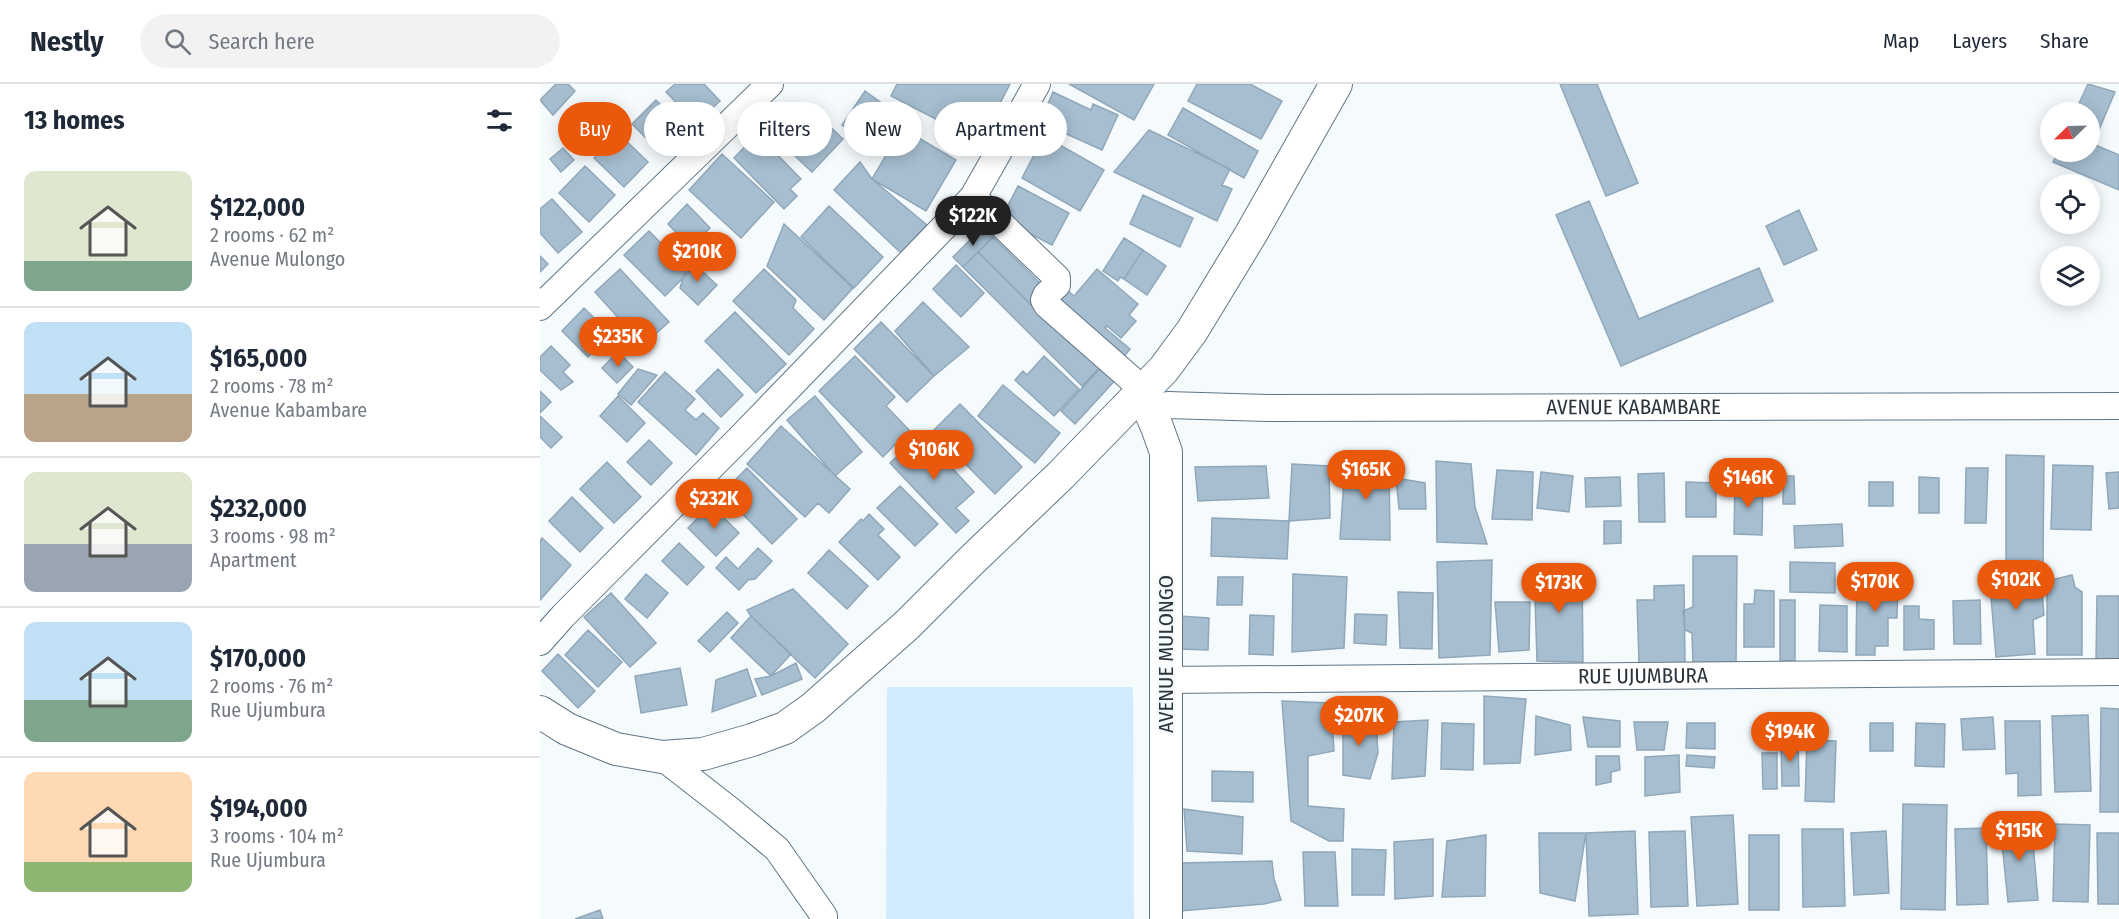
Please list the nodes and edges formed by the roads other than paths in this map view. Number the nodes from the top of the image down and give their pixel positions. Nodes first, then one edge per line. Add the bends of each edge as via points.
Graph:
1 (770, 84) edge
2 (1037, 84) edge
3 (1336, 84) edge
4 (974, 197) junction
5 (540, 307) edge
6 (1146, 401) junction
7 (2119, 406) edge
8 (540, 642) edge
9 (2119, 672) edge
10 (1166, 680) junction
11 (540, 712) edge
12 (662, 757) junction
13 (824, 919) edge
14 (1166, 919) edge

1 - 5 street
2 - 4 street
3 - 6 street via 1251,234
4 - 6 street via 1057,278 1057,285 1044,300 1047,305 1116,365
4 - 8 street
6 - 7 street, AVENUE KABAMBARE via 1267,408
6 - 10 street, AVENUE MULONGO via 1166,452
6 - 12 street via 1061,475 907,626 813,708 785,728 752,740 703,754
9 - 10 street, RUE UJUMBURA
10 - 14 street, AVENUE MULONGO
11 - 12 street via 567,729 616,749
12 - 13 street via 777,849

